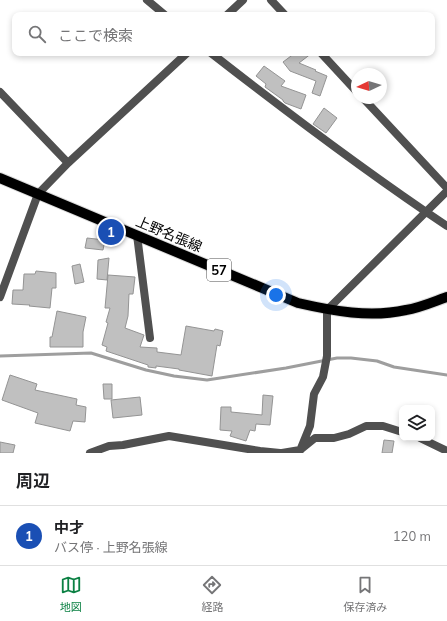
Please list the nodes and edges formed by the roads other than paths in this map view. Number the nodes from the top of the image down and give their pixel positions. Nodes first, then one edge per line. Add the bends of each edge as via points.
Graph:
1 (147, 0) edge
2 (243, 0) edge
3 (271, 0) edge
4 (161, 12) edge
5 (230, 12) edge
6 (282, 12) edge
7 (184, 56) edge
8 (215, 56) edge
9 (324, 56) edge
10 (351, 86) edge
11 (0, 92) edge
12 (368, 104) edge
13 (68, 163) junction
14 (0, 178) edge
15 (447, 190) edge
16 (38, 194) junction
17 (426, 212) junction
18 (447, 226) edge
19 (137, 235) junction
20 (447, 297) edge
21 (0, 298) edge
22 (327, 310) junction
23 (150, 338) dead end
24 (399, 431) edge
25 (426, 441) edge
26 (299, 451) edge
27 (447, 451) edge
28 (90, 453) edge
29 (281, 453) edge

1 - 4 street
2 - 5 street
3 - 6 street
7 - 13 street
8 - 17 street via 282,109
9 - 10 street
11 - 13 street
12 - 15 street
13 - 16 street
14 - 16 main road, 上野名張線 / 57
15 - 17 street
16 - 19 main road, 上野名張線 / 57
16 - 21 street
17 - 18 street
17 - 22 street
19 - 22 main road, 上野名張線 / 57 via 298,303
19 - 23 street
20 - 22 main road, 上野名張線 / 57 via 392,312 358,313
22 - 26 street via 323,377 314,394 310,426
24 - 26 street via 383,426 366,426 334,438 315,438
25 - 27 street
26 - 29 street
28 - 29 street via 109,446 169,436

